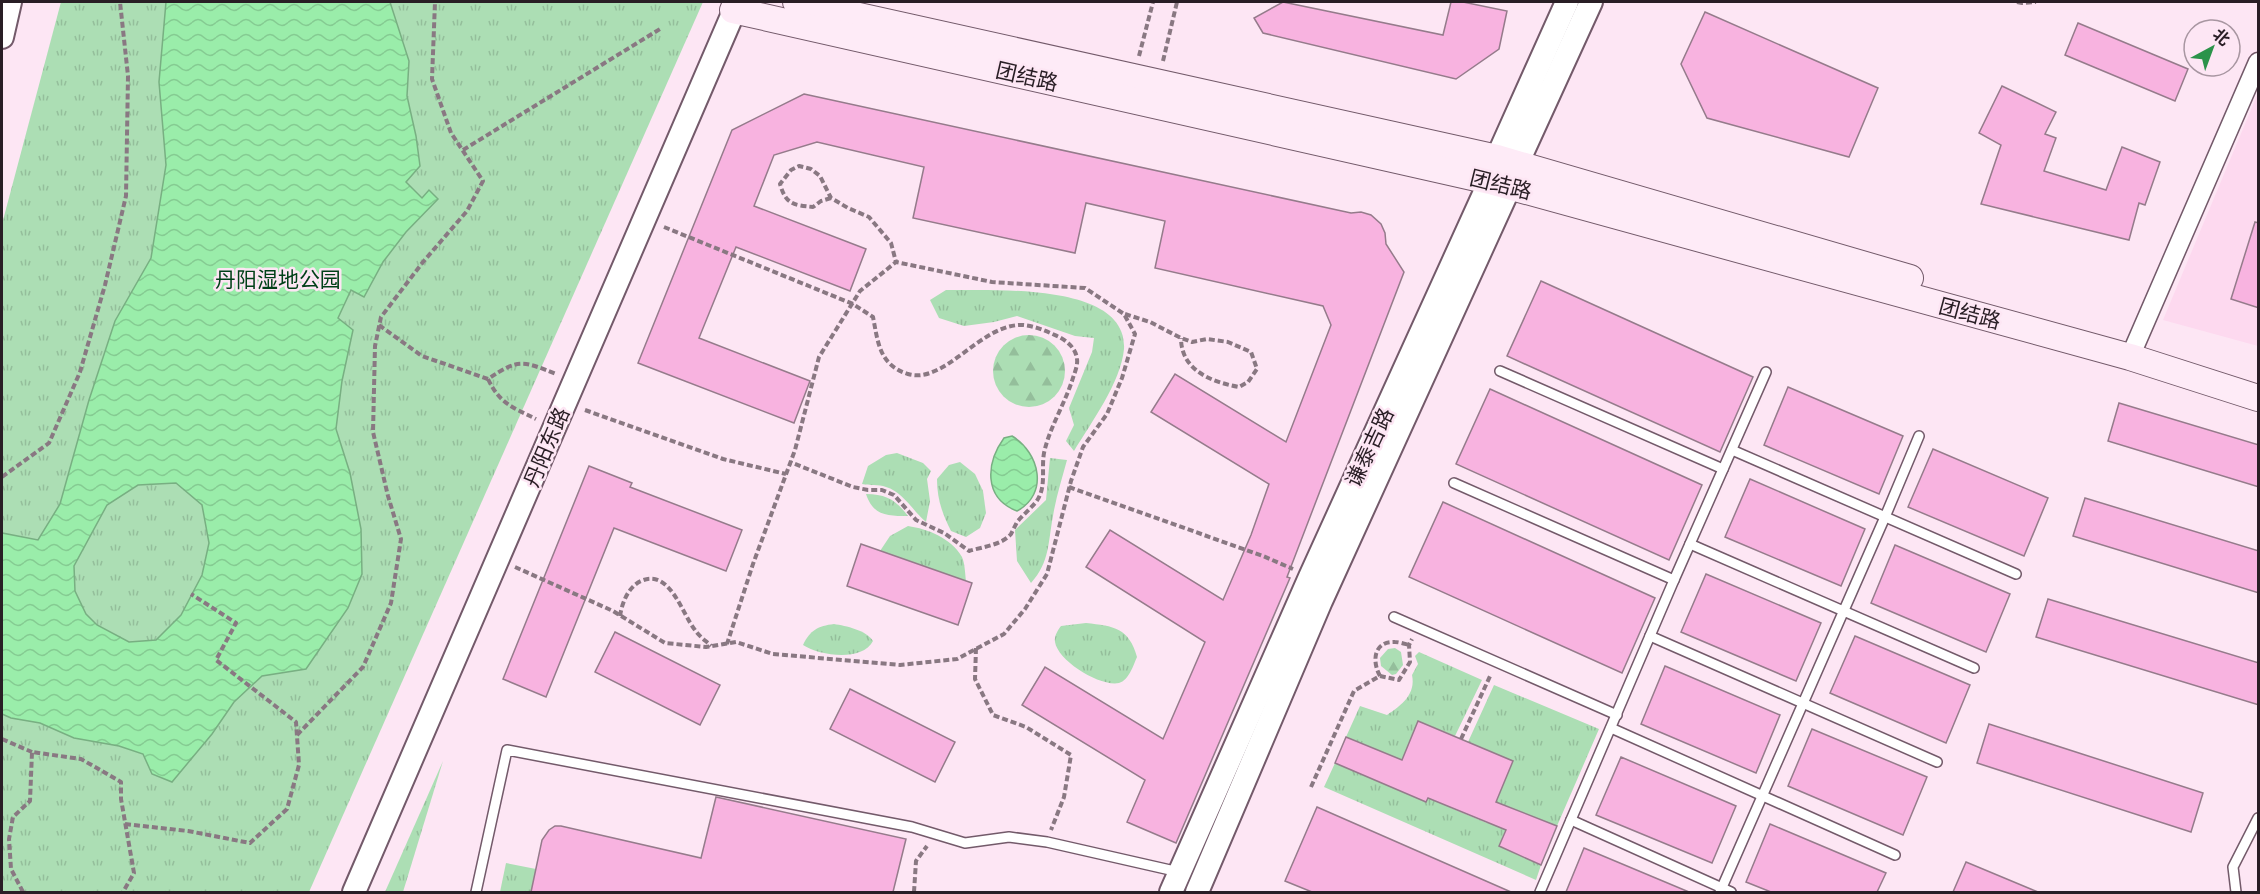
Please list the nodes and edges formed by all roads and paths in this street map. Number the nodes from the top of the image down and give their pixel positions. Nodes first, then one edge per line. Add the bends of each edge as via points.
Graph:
1 (10, 2) edge
2 (120, 2) edge
3 (435, 2) edge
4 (796, 2) edge
5 (1153, 2) edge
6 (1177, 2) edge
7 (1567, 2) edge
8 (1591, 2) edge
9 (2017, 2) edge
10 (2036, 2) edge
11 (731, 4) edge
12 (660, 29) dead end
13 (2, 37) edge
14 (2259, 62) edge
15 (1133, 77) junction
16 (1158, 82) junction
17 (463, 150) junction
18 (1504, 172) junction
19 (831, 198) junction
20 (644, 219) junction
21 (896, 262) junction
22 (853, 304) junction
23 (1124, 314) junction
24 (379, 325) junction
25 (1181, 338) junction
26 (2133, 351) junction
27 (1500, 371) dead end
28 (1766, 372) dead end
29 (488, 379) junction
30 (2259, 380) edge
31 (569, 392) junction
32 (2259, 398) edge
33 (554, 427) junction
34 (1919, 436) dead end
35 (1731, 450) junction
36 (790, 462) junction
37 (1723, 469) junction
38 (786, 474) junction
39 (2, 477) edge
40 (1454, 483) dead end
41 (1069, 487) junction
42 (1886, 517) junction
43 (1690, 543) junction
44 (497, 559) junction
45 (2016, 574) dead end
46 (1310, 577) junction
47 (1674, 580) junction
48 (191, 594) dead end
49 (1845, 610) junction
50 (620, 616) junction
51 (1394, 617) dead end
52 (1418, 628) junction
53 (1650, 636) junction
54 (727, 644) junction
55 (1409, 645) junction
56 (711, 646) junction
57 (976, 648) junction
58 (1497, 662) junction
59 (1974, 668) dead end
60 (1380, 676) junction
61 (1804, 702) junction
62 (1617, 714) junction
63 (1611, 728) junction
64 (297, 735) junction
65 (2, 739) edge
66 (1461, 739) dead end
67 (32, 752) junction
68 (1937, 762) dead end
69 (1311, 787) dead end
70 (1763, 795) junction
71 (2259, 818) edge
72 (1571, 820) junction
73 (125, 824) junction
74 (935, 834) junction
75 (1047, 842) junction
76 (1895, 855) dead end
77 (1175, 882) edge
78 (1724, 891) edge
79 (23, 892) edge
80 (123, 892) edge
81 (354, 892) edge
82 (476, 892) edge
83 (914, 892) edge
84 (1197, 892) edge
85 (1540, 892) edge
86 (2236, 892) edge

1 - 13 street
2 - 39 path via 128,76 126,196 105,285 80,372 49,443
3 - 17 path via 432,79 451,133
4 - 15 main road, 团结路
5 - 15 path
6 - 16 path
7 - 18 street, 谦泰吉路
8 - 18 street, 谦泰吉路
9 - 10 path
11 - 18 main road, 团结路
11 - 20 street, 丹阳东路
12 - 17 path
14 - 26 street
15 - 16 main road, 团结路
16 - 18 main road, 团结路
17 - 24 path via 483,181 467,211 423,262
18 - 26 main road, 团结路
18 - 46 street, 谦泰吉路
18 - 84 street, 谦泰吉路
19 - 19 path via 820,176 811,169 799,166 780,184 783,196 792,205 813,207
19 - 21 path via 869,217 891,243
20 - 22 path
20 - 31 street, 丹阳东路
21 - 22 path via 860,291
21 - 23 path via 992,282 1085,288
22 - 36 path via 819,357
22 - 36 path via 873,316 881,354 909,375 939,369 992,333 1020,325 1040,328 1072,347 1076,369 1044,454 1042,493 1009,536 969,551 916,520 894,495 853,487
23 - 25 path
23 - 41 path via 1135,334 1122,378 1107,414 1083,447
24 - 29 path via 422,356
24 - 64 path via 373,432 401,539 391,603 363,667
25 - 25 path via 1192,342 1228,342 1251,352 1257,369 1239,387 1223,384 1192,368 1181,352
26 - 30 main road, 团结路
26 - 32 main road, 团结路
27 - 37 lane
28 - 35 lane
29 - 31 path via 508,365 528,363
29 - 33 path via 496,395 515,409
31 - 33 street, 丹阳东路
31 - 38 path via 723,459
33 - 44 street, 丹阳东路
34 - 42 lane
35 - 37 lane
35 - 42 lane
36 - 38 path
37 - 43 lane
38 - 54 path
40 - 47 lane
41 - 46 path via 1263,556
41 - 57 path via 1047,574 1004,634
42 - 45 lane
42 - 49 lane
43 - 47 lane
43 - 49 lane
44 - 50 path
44 - 81 street, 丹阳东路
46 - 77 street, 谦泰吉路
47 - 53 lane
48 - 64 path via 236,622 216,660 296,722
49 - 59 lane
49 - 61 lane
50 - 56 path via 665,644
50 - 56 path via 628,592 636,584 646,579 660,581 681,605 693,628
51 - 52 lane
52 - 55 path
52 - 58 lane
53 - 61 lane
53 - 62 lane
54 - 56 path
54 - 57 path via 736,642 773,654 900,665 957,658
55 - 60 path via 1410,662 1399,680
55 - 60 path via 1381,645 1374,656
57 - 75 path via 975,679 993,715 1026,727 1071,755 1064,797
58 - 62 lane
58 - 66 path
60 - 69 path via 1354,691
61 - 68 lane
61 - 70 lane
62 - 63 lane
63 - 70 lane
63 - 72 lane
64 - 73 path via 299,765 287,809 250,843
65 - 67 path
67 - 73 path via 81,759 121,782
67 - 79 path via 30,801 13,817 9,839 11,868
70 - 76 lane
70 - 78 lane
71 - 86 lane via 2233,867
72 - 78 lane
72 - 85 lane
73 - 80 path via 134,873
74 - 75 lane via 966,843 1009,837
74 - 82 lane via 507,750
74 - 83 path via 916,861
75 - 77 lane

